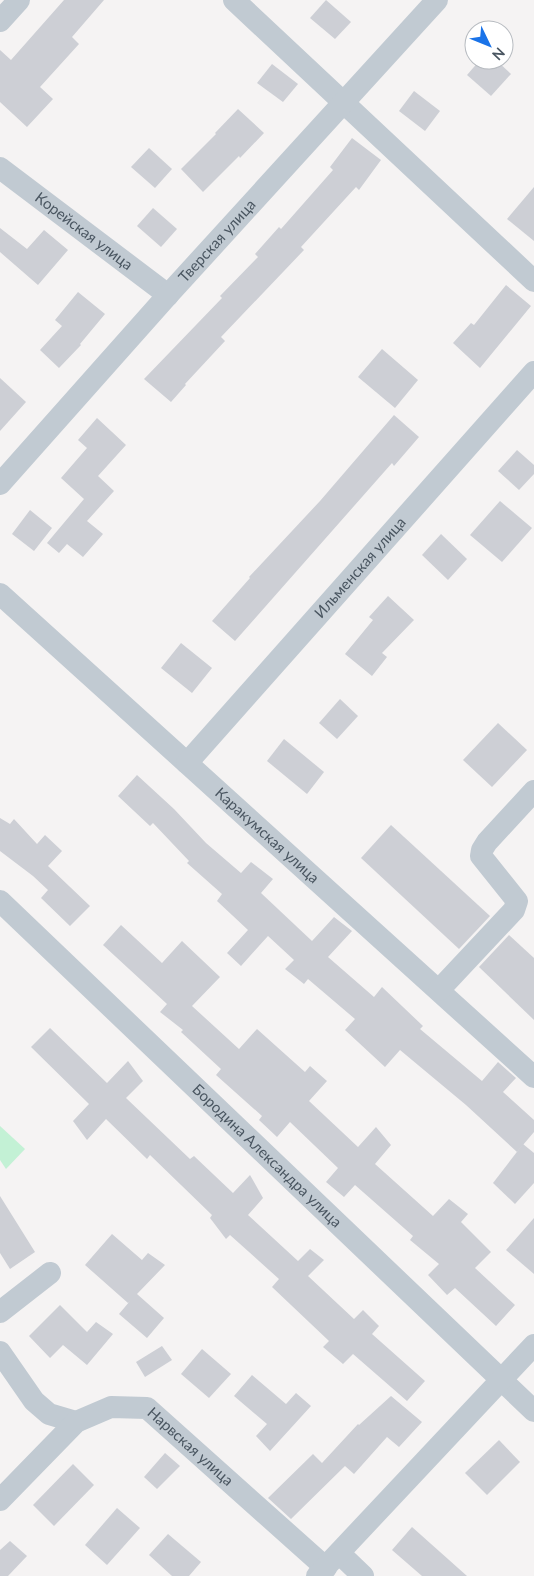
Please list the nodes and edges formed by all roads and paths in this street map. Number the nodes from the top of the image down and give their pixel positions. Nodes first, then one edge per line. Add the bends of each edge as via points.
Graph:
1 (19, 0) edge
2 (234, 0) edge
3 (437, 0) edge
4 (0, 21) edge
5 (344, 103) junction
6 (0, 168) edge
7 (534, 281) edge
8 (168, 295) junction
9 (534, 372) edge
10 (0, 484) edge
11 (0, 594) edge
12 (187, 763) junction
13 (534, 791) edge
14 (0, 901) edge
15 (439, 990) junction
16 (534, 1076) edge
17 (50, 1273) dead end
18 (0, 1312) edge
19 (534, 1345) edge
20 (0, 1352) edge
21 (501, 1380) junction
22 (534, 1411) edge
23 (76, 1422) junction
24 (0, 1500) edge
25 (327, 1565) edge
26 (363, 1576) edge

1 - 4 street
2 - 5 street
3 - 5 street, Тверская улица
5 - 7 street
5 - 8 street, Тверская улица
6 - 8 street, Корейская улица
8 - 10 street, Тверская улица
9 - 12 street, Ильменская улица
11 - 12 street, Каракумская улица
12 - 15 street, Каракумская улица
13 - 15 street via 482,850 482,856 517,902 514,910
14 - 21 street, Бородина Александра улица
15 - 16 street, Каракумская улица
17 - 18 street
19 - 21 street
20 - 23 street via 34,1401 48,1414
21 - 22 street, Бородина Александра улица
21 - 25 street
23 - 24 street, Нарвская улица
23 - 25 street, Нарвская улица via 111,1407 147,1408
25 - 26 street, Нарвская улица

